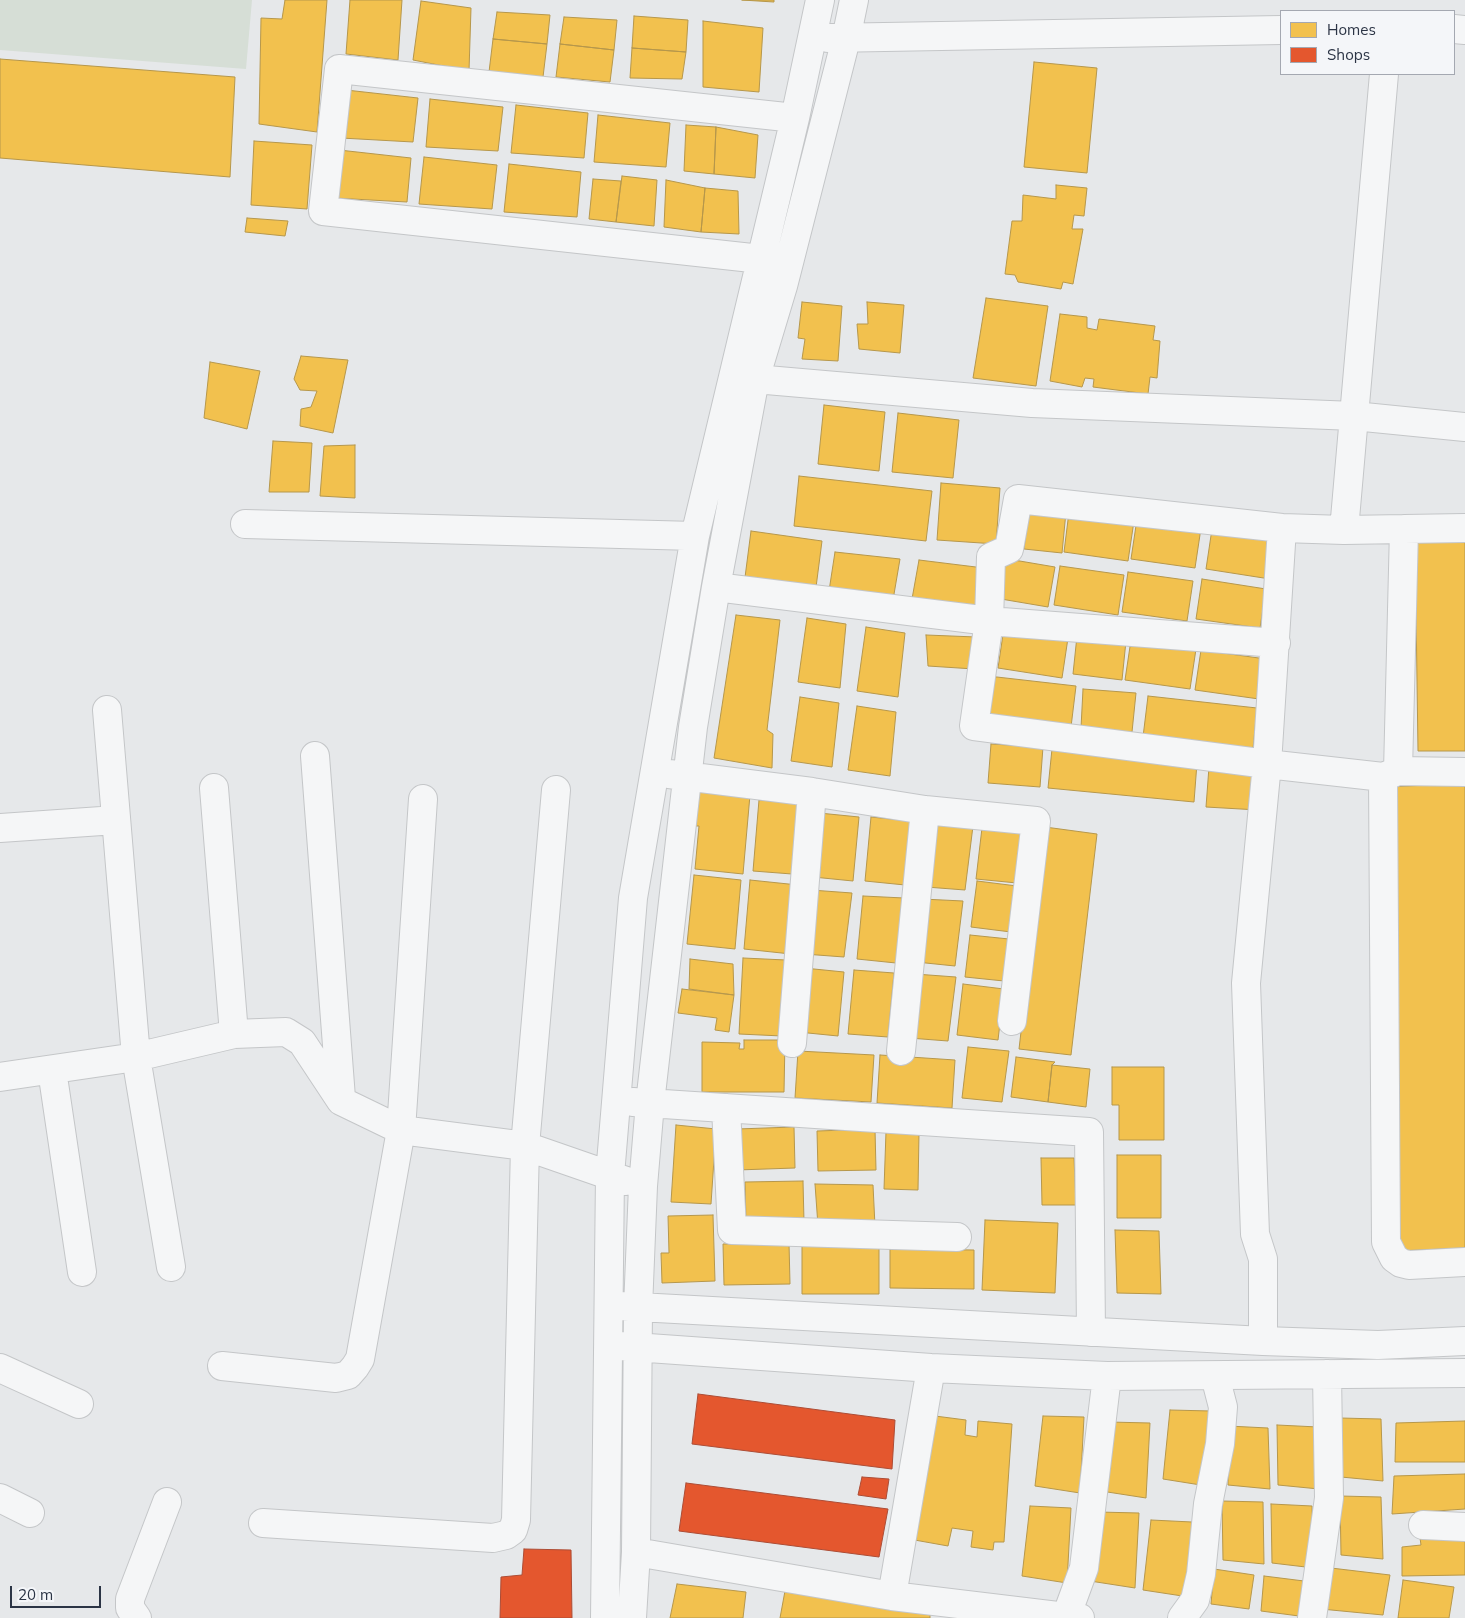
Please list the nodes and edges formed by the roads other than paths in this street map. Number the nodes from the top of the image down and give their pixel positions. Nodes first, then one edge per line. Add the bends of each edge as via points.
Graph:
1 (820, 0) edge
2 (854, 0) edge
3 (1280, 30) edge
4 (812, 38) junction
5 (846, 39) junction
6 (1384, 75) edge
7 (795, 118) junction
8 (762, 259) junction
9 (755, 379) junction
10 (1354, 416) junction
11 (1465, 427) edge
12 (245, 524) dead end
13 (1282, 528) junction
14 (1465, 528) edge
15 (1404, 529) junction
16 (1344, 530) junction
17 (695, 536) junction
18 (716, 587) junction
19 (989, 621) junction
20 (1276, 642) junction
21 (107, 710) dead end
22 (315, 756) dead end
23 (1267, 764) junction
24 (654, 772) junction
25 (1465, 772) edge
26 (1390, 774) junction
27 (688, 776) junction
28 (214, 788) dead end
29 (556, 790) dead end
30 (812, 792) junction
31 (423, 799) dead end
32 (926, 810) junction
33 (116, 820) junction
34 (0, 828) edge
35 (1012, 1022) dead end
36 (234, 1034) junction
37 (792, 1043) dead end
38 (901, 1051) dead end
39 (136, 1057) junction
40 (52, 1070) junction
41 (0, 1077) edge
42 (341, 1101) junction
43 (616, 1102) junction
44 (650, 1103) junction
45 (726, 1108) junction
46 (401, 1130) junction
47 (525, 1146) junction
48 (610, 1175) junction
49 (643, 1186) junction
50 (957, 1237) dead end
51 (1465, 1262) edge
52 (171, 1267) dead end
53 (82, 1272) dead end
54 (609, 1306) junction
55 (638, 1308) junction
56 (1091, 1332) junction
57 (1263, 1341) junction
58 (1465, 1341) edge
59 (607, 1345) junction
60 (639, 1347) junction
61 (222, 1366) dead end
62 (0, 1368) edge
63 (931, 1368) junction
64 (1465, 1373) edge
65 (1327, 1374) junction
66 (1107, 1376) junction
67 (1215, 1376) junction
68 (79, 1404) dead end
69 (0, 1498) edge
70 (167, 1502) dead end
71 (30, 1513) dead end
72 (263, 1523) dead end
73 (1423, 1525) dead end
74 (1465, 1527) edge
75 (636, 1552) junction
76 (892, 1596) junction
77 (137, 1618) edge
78 (605, 1618) edge
79 (632, 1618) edge
80 (1066, 1618) edge
81 (1080, 1618) edge
82 (1182, 1618) edge
83 (1312, 1618) edge

1 - 4 street
2 - 5 street
3 - 5 street
4 - 5 street
4 - 7 street
5 - 9 street via 783,286
6 - 10 street
7 - 8 street
7 - 8 street via 339,69 323,211
8 - 17 street
9 - 10 street via 1032,403
9 - 18 street
10 - 11 street
10 - 16 street
12 - 17 street
13 - 16 street
13 - 19 street via 1018,499 1009,549 991,557
13 - 20 street
14 - 15 street
15 - 16 street
15 - 26 street
17 - 24 street
18 - 19 street
18 - 27 street
19 - 20 street
19 - 23 street via 974,726
20 - 23 street
21 - 33 street
22 - 42 street
23 - 26 street
23 - 57 street via 1246,983 1255,1234 1263,1258
24 - 27 street
24 - 43 street via 631,914
25 - 26 street
26 - 51 street via 1386,1242 1394,1258 1401,1263
27 - 30 street
27 - 44 street
28 - 36 street
29 - 47 street
30 - 32 street
30 - 37 street
31 - 46 street
32 - 35 street via 1036,821
32 - 38 street
33 - 34 street
33 - 39 street
36 - 39 street
36 - 42 street via 286,1032 302,1042
39 - 40 street
39 - 52 street
40 - 41 street
40 - 53 street
42 - 46 street
43 - 44 street
43 - 48 street
44 - 45 street
44 - 49 street
45 - 50 street via 732,1230
45 - 56 street via 1088,1132
46 - 47 street
46 - 61 street via 356,1367 348,1375 336,1378
47 - 48 street
47 - 72 street via 516,1520 512,1530 493,1538
48 - 49 street
48 - 54 street
49 - 55 street
54 - 55 street
54 - 59 street
55 - 56 street
55 - 60 street
56 - 57 street
57 - 58 street via 1391,1345
59 - 60 street
59 - 78 street
60 - 63 street
60 - 75 street
62 - 68 street
63 - 66 street
63 - 76 street
64 - 65 street
65 - 67 street
65 - 83 street via 1329,1498
66 - 67 street
66 - 80 street via 1084,1568
67 - 82 street via 1223,1407 1220,1444 1208,1504 1201,1574 1195,1600
69 - 71 street
70 - 77 street via 130,1599 130,1608
73 - 74 street
75 - 76 street
75 - 79 street
76 - 80 street
80 - 81 street

